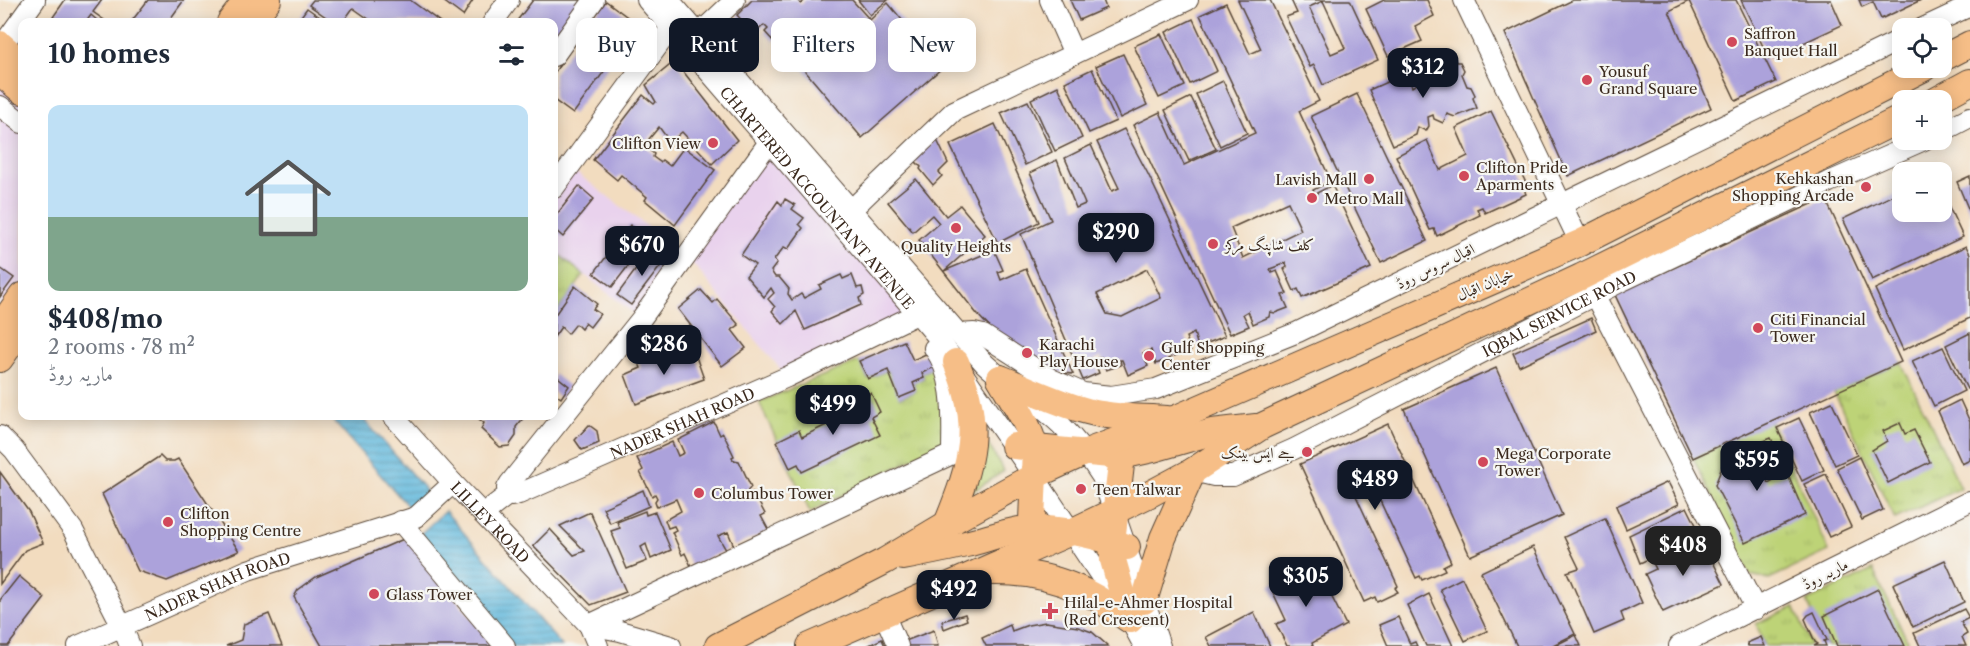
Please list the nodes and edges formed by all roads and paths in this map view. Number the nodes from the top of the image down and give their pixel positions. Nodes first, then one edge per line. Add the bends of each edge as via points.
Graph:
1 (35, 0) edge
2 (247, 0) edge
3 (268, 0) edge
4 (509, 0) edge
5 (594, 0) edge
6 (647, 0) edge
7 (669, 0) edge
8 (735, 0) edge
9 (1050, 0) edge
10 (1188, 0) edge
11 (1464, 0) edge
12 (1970, 6) edge
13 (21, 18) edge
14 (233, 18) edge
15 (254, 18) edge
16 (496, 18) edge
17 (685, 18) edge
18 (716, 18) edge
19 (1944, 18) edge
20 (18, 22) edge
21 (669, 26) edge
22 (669, 31) edge
23 (1892, 44) edge
24 (1970, 44) edge
25 (1, 45) edge
26 (558, 50) edge
27 (1952, 53) edge
28 (1074, 54) junction
29 (18, 60) edge
30 (0, 72) edge
31 (709, 72) edge
32 (732, 72) edge
33 (1904, 78) edge
34 (1970, 82) edge
35 (18, 88) edge
36 (1952, 92) edge
37 (0, 106) edge
38 (1970, 117) edge
39 (18, 120) edge
40 (1892, 123) edge
41 (1952, 126) edge
42 (769, 142) junction
43 (1901, 150) edge
44 (558, 183) edge
45 (1561, 204) junction
46 (851, 210) junction
47 (1580, 243) junction
48 (1595, 296) junction
49 (18, 302) edge
50 (920, 311) junction
51 (0, 327) edge
52 (18, 334) edge
53 (959, 334) junction
54 (0, 359) edge
55 (956, 362) junction
56 (1000, 378) junction
57 (397, 420) edge
58 (1172, 420) junction
59 (1262, 426) junction
60 (0, 436) edge
61 (1024, 447) junction
62 (1123, 447) junction
63 (962, 449) junction
64 (1086, 452) junction
65 (1193, 471) junction
66 (1034, 476) junction
67 (453, 483) junction
68 (508, 494) junction
69 (1970, 501) edge
70 (1115, 511) junction
71 (483, 514) junction
72 (400, 521) junction
73 (947, 524) junction
74 (1071, 532) junction
75 (1032, 539) junction
76 (1120, 544) junction
77 (885, 561) junction
78 (981, 572) junction
79 (1756, 609) junction
80 (1137, 610) junction
81 (884, 614) junction
82 (589, 625) junction
83 (122, 626) junction
84 (78, 646) edge
85 (130, 646) edge
86 (505, 646) edge
87 (598, 646) edge
88 (671, 646) edge
89 (718, 646) edge
90 (810, 646) edge
91 (898, 646) edge
92 (1144, 646) edge
93 (1160, 646) edge
94 (1679, 646) edge

1 - 13 street
2 - 14 main road
3 - 15 main road
4 - 16 street
5 - 26 street
6 - 21 street, CHARTERED ACCOUNTANT AVENUE
7 - 17 street, CHARTERED ACCOUNTANT AVENUE
8 - 18 street
9 - 28 street
10 - 28 street
11 - 45 street
12 - 19 street
20 - 25 street
22 - 44 street
23 - 45 street, اقبال سروس روڈ
24 - 27 main road
25 - 29 main road
28 - 46 street via 954,111
30 - 35 main road
31 - 42 street, CHARTERED ACCOUNTANT AVENUE
32 - 46 street, CHARTERED ACCOUNTANT AVENUE
33 - 47 main road, خیابان اقبال
34 - 36 main road
37 - 39 street
38 - 41 street
40 - 59 main road via 1581,277
42 - 50 street, CHARTERED ACCOUNTANT AVENUE
42 - 68 street via 647,310 510,483
43 - 48 street, IQBAL SERVICE ROAD
45 - 47 street
45 - 53 street, اقبال سروس روڈ via 1298,332 1147,392 1111,396 1083,393 1051,379 983,335
46 - 50 street, CHARTERED ACCOUNTANT AVENUE
47 - 58 main road, خیابان اقبال
48 - 65 street, IQBAL SERVICE ROAD via 1233,476
48 - 79 street
49 - 51 main road
50 - 53 street
50 - 55 street
50 - 63 street via 942,359
50 - 68 street, NADER SHAH ROAD via 787,377 519,494
52 - 54 main road
53 - 56 street
55 - 61 street
55 - 63 main road via 971,407
56 - 58 main road via 1090,412
56 - 61 main road via 1032,438
56 - 64 street via 1060,424
57 - 67 street, LILLEY ROAD
58 - 62 main road, خیابان اقبال
59 - 62 main road via 1212,432 1153,449
59 - 65 main road
60 - 83 street via 73,530
61 - 64 main road
61 - 66 main road
62 - 64 main road, خیابان اقبال
62 - 70 main road
63 - 73 main road via 969,461
63 - 82 street
64 - 66 main road, خیابان اقبال
64 - 70 street via 1102,477
65 - 70 main road
65 - 80 main road
66 - 73 main road, خیابان اقبال
66 - 74 street
66 - 75 main road
67 - 71 street, LILLEY ROAD
67 - 72 street, NADER SHAH ROAD via 416,517
68 - 71 street
69 - 79 street, ماریہ روڈ
70 - 74 main road
70 - 76 main road
71 - 82 street, LILLEY ROAD
72 - 83 street, NADER SHAH ROAD via 248,570
72 - 86 street
73 - 77 main road, خیابان اقبال
74 - 75 main road
74 - 76 main road
74 - 80 street
75 - 77 main road via 1013,531
75 - 78 main road
76 - 80 main road via 1113,560
77 - 89 main road
78 - 80 main road via 1031,573
78 - 81 main road
79 - 94 street, ماریہ روڈ
80 - 92 street
80 - 93 street
81 - 90 main road
81 - 91 street
82 - 87 street, LILLEY ROAD
82 - 88 street
83 - 84 street, NADER SHAH ROAD
83 - 85 street

